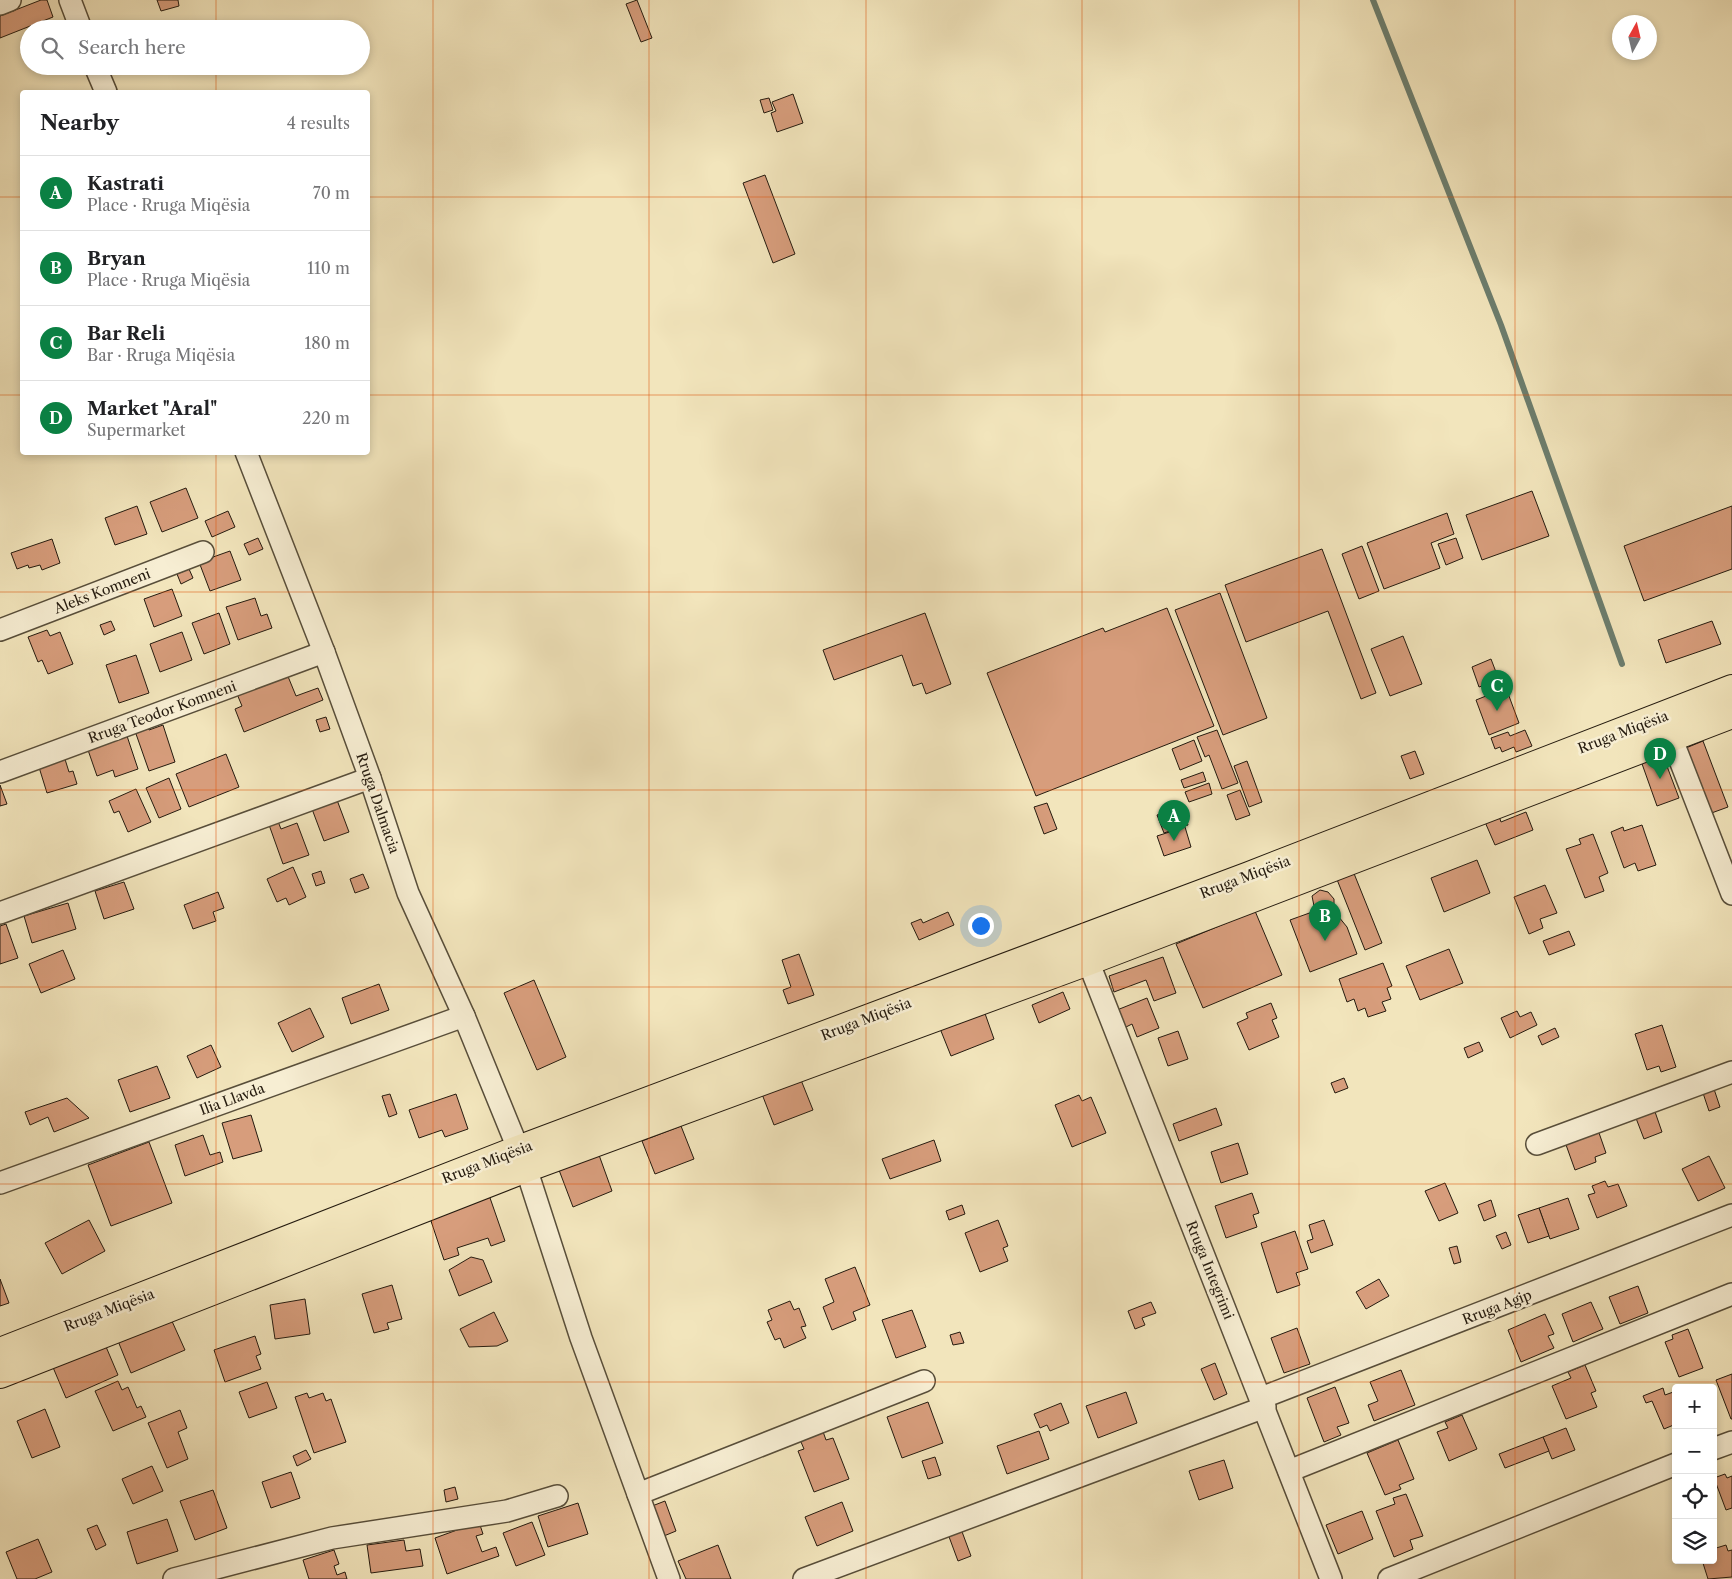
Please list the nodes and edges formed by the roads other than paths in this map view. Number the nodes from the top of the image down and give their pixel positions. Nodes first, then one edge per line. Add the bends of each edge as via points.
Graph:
1 (10, 0) edge
2 (70, 0) edge
3 (0, 4) edge
4 (78, 20) edge
5 (99, 75) edge
6 (105, 90) edge
7 (247, 455) edge
8 (203, 552) dead end
9 (0, 630) edge
10 (324, 652) junction
11 (1732, 689) edge
12 (1732, 714) edge
13 (1671, 737) junction
14 (0, 772) edge
15 (370, 778) junction
16 (1732, 894) edge
17 (0, 913) edge
18 (1088, 961) junction
19 (464, 1016) junction
20 (1732, 1072) edge
21 (1537, 1144) dead end
22 (522, 1159) junction
23 (0, 1183) edge
24 (1732, 1215) edge
25 (1732, 1294) edge
26 (0, 1352) edge
27 (0, 1374) edge
28 (924, 1381) dead end
29 (1263, 1403) junction
30 (1732, 1442) edge
31 (1717, 1448) edge
32 (1672, 1466) edge
33 (1289, 1471) junction
34 (638, 1494) junction
35 (557, 1496) dead end
36 (174, 1579) edge
37 (669, 1579) edge
38 (804, 1579) edge
39 (1331, 1579) edge
40 (1389, 1579) edge

1 - 3 street
2 - 4 street
5 - 6 street
7 - 10 street, Rruga Dalmacia
8 - 9 street, Aleks Komneni
10 - 14 street, Rruga Teodor Komneni
10 - 15 street, Rruga Dalmacia
11 - 22 main road, Rruga Miqësia
12 - 13 main road, Rruga Miqësia
13 - 16 street
13 - 18 main road, Rruga Miqësia
15 - 17 street
15 - 19 street, Rruga Dalmacia via 408,893
18 - 22 main road, Rruga Miqësia
18 - 29 street, Rruga Integrimi
19 - 22 street, Rruga Dalmacia
19 - 23 street, Ilia Llavda
20 - 21 street
22 - 26 main road, Rruga Miqësia
22 - 27 main road, Rruga Miqësia
22 - 34 street, Rruga Dalmacia via 581,1338
24 - 29 street, Rruga Agip
25 - 33 street
28 - 34 street
29 - 33 street, Rruga Integrimi
29 - 38 street, Rruga Agip
30 - 31 street
32 - 40 street
33 - 39 street, Rruga Integrimi
34 - 37 street, Rruga Dalmacia
35 - 36 street via 507,1511 332,1538

